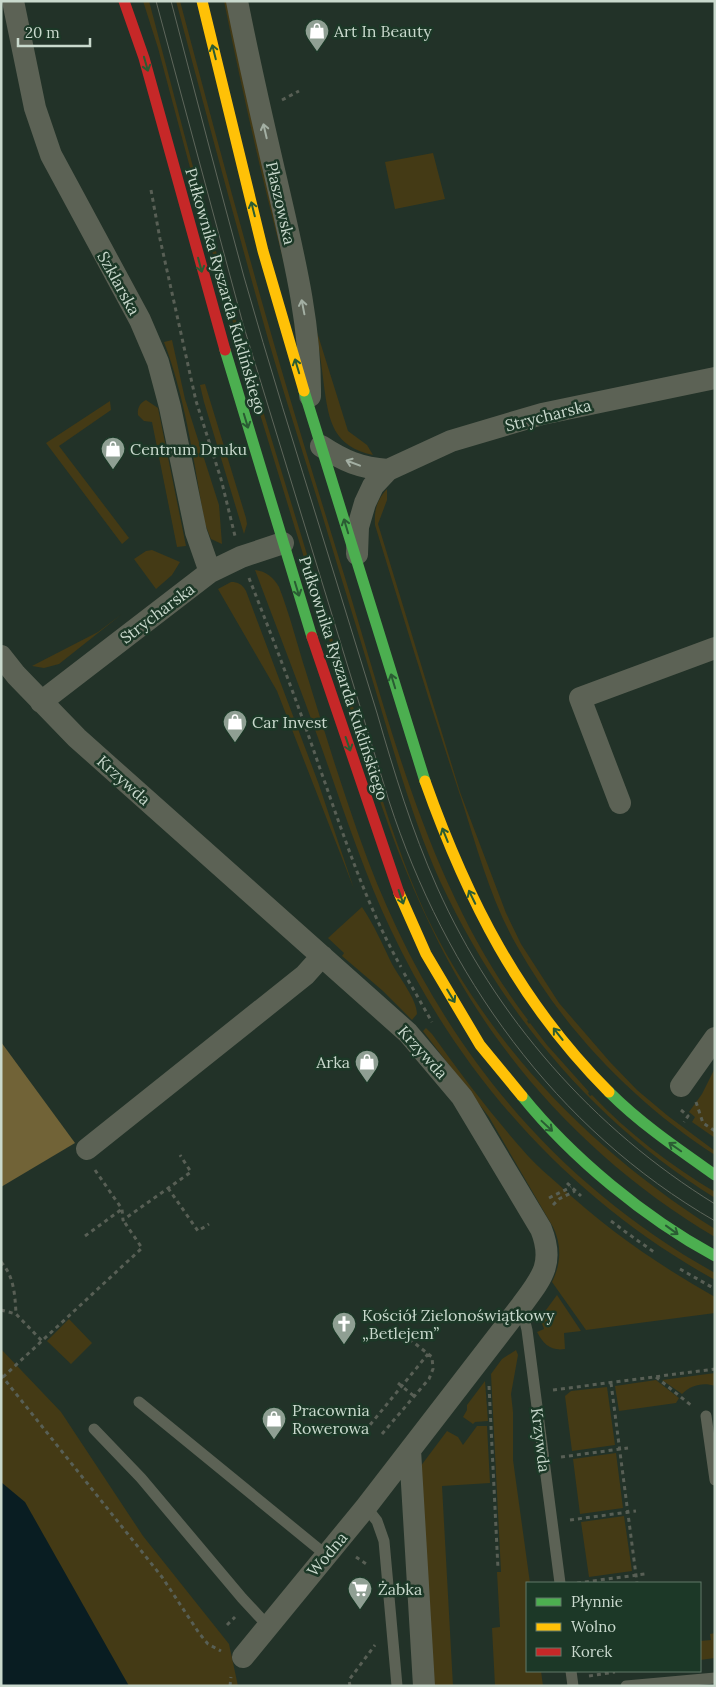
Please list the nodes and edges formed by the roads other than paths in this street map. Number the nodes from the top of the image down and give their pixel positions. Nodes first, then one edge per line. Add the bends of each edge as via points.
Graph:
1 (12, 1) edge
2 (124, 1) edge
3 (202, 1) edge
4 (237, 1) edge
5 (715, 378) edge
6 (310, 407) junction
7 (321, 446) junction
8 (388, 470) junction
9 (283, 543) junction
10 (356, 560) junction
11 (210, 572) junction
12 (715, 648) edge
13 (1, 656) edge
14 (9, 677) edge
15 (41, 702) junction
16 (620, 803) dead end
17 (322, 956) junction
18 (715, 1038) edge
19 (688, 1093) road end
20 (90, 1158) road end
21 (715, 1175) edge
22 (715, 1256) edge
23 (521, 1306) junction
24 (139, 1402) dead end
25 (706, 1416) road end
26 (94, 1429) dead end
27 (410, 1450) junction
28 (715, 1480) edge
29 (366, 1507) junction
30 (326, 1555) junction
31 (560, 1582) edge
32 (268, 1626) junction
33 (243, 1657) road end
34 (715, 1678) edge
35 (397, 1686) edge
36 (424, 1686) edge
37 (626, 1686) edge

1 - 11 street, Szklarska via 35,108 50,155 140,320 158,362 196,532
2 -> 9 main road, Pułkownika Ryszarda Kuklińskiego via 144,58 215,318
6 -> 3 main road via 263,250
6 -> 4 street, Płaszowska via 306,321
5 - 8 street, Strycharska via 542,414 451,441
6 - 7 main road
8 -> 7 street via 355,465
10 -> 7 main road
8 - 10 street, Strycharska via 373,486 364,503 358,527
9 - 11 street, Strycharska via 241,556
9 -> 22 main road, Pułkownika Ryszarda Kuklińskiego via 321,668 404,906 426,954 480,1045 542,1121 614,1188 689,1242
21 -> 10 main road via 664,1140 600,1082 538,1009 502,955 464,880 442,826 411,739
11 - 15 street, Strycharska
12 - 16 street via 580,698
13 - 14 street, Krzywda
14 - 15 street, Krzywda
15 - 17 street, Krzywda
17 - 20 street via 305,975
17 - 23 street, Krzywda via 408,1033 444,1074 475,1117 541,1229 548,1252 544,1274
18 - 19 street
23 - 27 street, Wodna
23 - 31 lane, Krzywda
24 - 30 lane
25 - 28 lane
26 - 32 lane via 141,1478
27 - 29 street, Wodna
27 - 36 street
29 - 30 street, Wodna
29 - 35 lane via 377,1521 384,1542
30 - 32 street, Wodna
32 - 33 street, Wodna
34 - 37 lane

